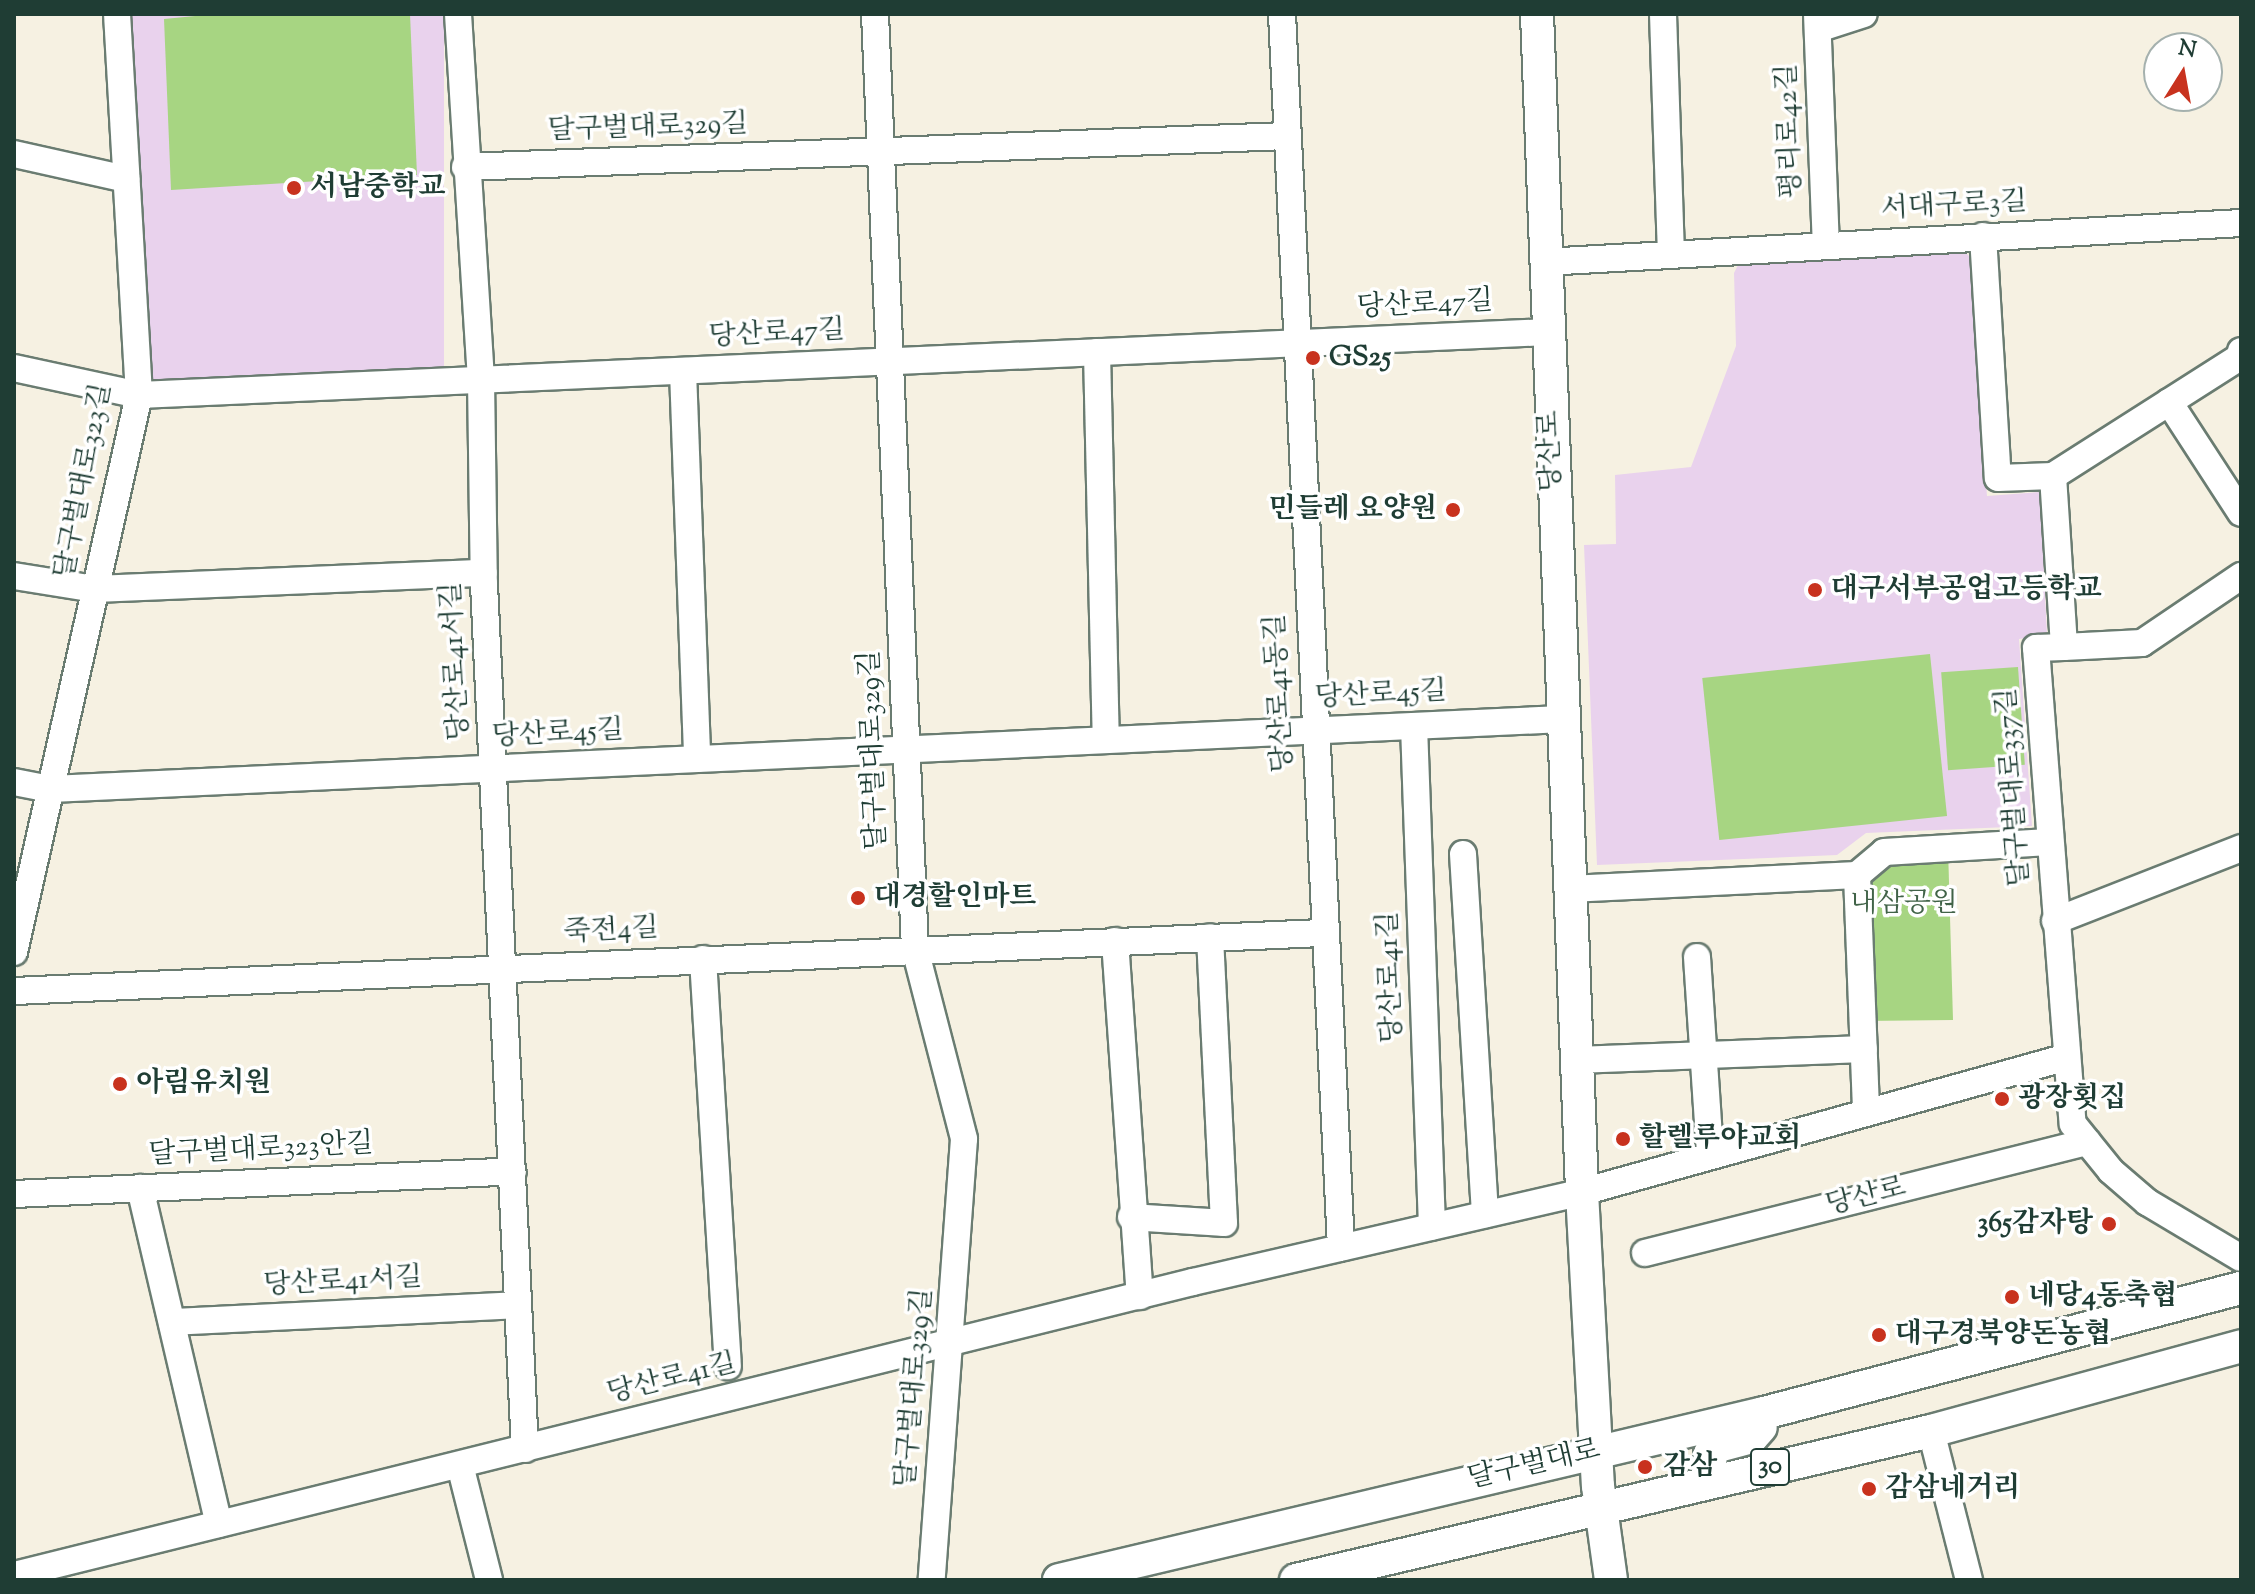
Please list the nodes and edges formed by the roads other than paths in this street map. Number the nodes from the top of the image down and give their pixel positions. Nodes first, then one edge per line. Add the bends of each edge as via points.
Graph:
1 (117, 14) edge
2 (458, 14) edge
3 (875, 14) edge
4 (1282, 14) edge
5 (1537, 14) edge
6 (1663, 14) edge
7 (1864, 14) edge
8 (1817, 22) edge
9 (1287, 136) junction
10 (881, 151) junction
11 (14, 154) edge
12 (465, 167) junction
13 (126, 179) junction
14 (2241, 223) edge
15 (1983, 236) junction
16 (1826, 245) junction
17 (1671, 255) junction
18 (1544, 262) junction
19 (1546, 332) junction
20 (1297, 343) junction
21 (2241, 351) edge
22 (1097, 352) junction
23 (890, 361) junction
24 (14, 368) edge
25 (683, 371) junction
26 (481, 379) junction
27 (139, 395) junction
28 (2169, 402) junction
29 (2053, 476) junction
30 (2241, 513) edge
31 (484, 573) junction
32 (14, 576) edge
33 (2241, 576) edge
34 (95, 589) junction
35 (2064, 647) junction
36 (1562, 719) junction
37 (1414, 726) junction
38 (1314, 731) junction
39 (1106, 740) junction
40 (906, 749) junction
41 (697, 759) junction
42 (493, 769) junction
43 (14, 782) edge
44 (51, 789) junction
45 (2049, 842) junction
46 (2241, 848) edge
47 (1463, 854) dead end
48 (1857, 875) junction
49 (1569, 889) junction
50 (2055, 921) junction
51 (1323, 933) junction
52 (1210, 937) junction
53 (1115, 941) junction
54 (915, 949) junction
55 (14, 952) edge
56 (1697, 957) dead end
57 (703, 959) junction
58 (502, 968) junction
59 (14, 991) edge
60 (1864, 1049) junction
61 (1704, 1055) junction
62 (2064, 1058) junction
63 (1576, 1060) junction
64 (1866, 1111) junction
65 (2087, 1142) junction
66 (1710, 1155) junction
67 (512, 1171) junction
68 (140, 1188) junction
69 (1582, 1192) junction
70 (14, 1194) edge
71 (1485, 1214) junction
72 (1131, 1217) junction
73 (1432, 1227) junction
74 (1341, 1248) junction
75 (1645, 1253) dead end
76 (2241, 1258) edge
77 (2241, 1288) edge
78 (1140, 1296) junction
79 (518, 1305) junction
80 (172, 1322) junction
81 (951, 1343) junction
82 (2241, 1346) edge
83 (728, 1366) dead end
84 (1764, 1413) junction
85 (1931, 1431) junction
86 (525, 1449) junction
87 (1596, 1450) junction
88 (460, 1465) junction
89 (1711, 1480) junction
90 (1601, 1505) junction
91 (219, 1524) junction
92 (1362, 1571) edge
93 (14, 1575) edge
94 (489, 1580) edge
95 (932, 1580) edge
96 (1059, 1580) edge
97 (1296, 1580) edge
98 (1611, 1580) edge
99 (1969, 1580) edge

1 - 13 street, 달구벌대로323길
2 - 12 street, 당산로41서길
3 - 10 street, 달구벌대로329길
4 - 9 street, 당산로41동길
5 - 18 main road, 당산로
6 - 17 street
7 - 8 street
8 - 16 street, 평리로42길
9 - 10 street
9 - 20 street, 당산로41동길
10 - 12 street, 달구벌대로329길
10 - 23 street, 달구벌대로329길
11 - 13 street
12 - 26 street, 당산로41서길
13 - 27 street, 달구벌대로323길
14 - 15 street, 서대구로3길
15 - 16 street, 서대구로3길
15 - 29 street via 1998,478
16 - 17 street, 서대구로3길
17 - 18 street, 서대구로3길
18 - 19 main road, 당산로
19 - 20 street, 당산로47길
19 - 36 main road, 당산로
20 - 22 street, 당산로47길
20 - 38 street, 당산로41동길
21 - 28 street via 2240,357
22 - 23 street, 당산로47길
22 - 39 street
23 - 25 street, 당산로47길
23 - 40 street, 달구벌대로329길
24 - 27 street, 당산로47길
25 - 26 street, 당산로47길
25 - 41 street
26 - 27 street, 당산로47길
26 - 31 street, 당산로41서길
27 - 34 street, 달구벌대로323길
28 - 29 street
28 - 30 street
29 - 35 street
31 - 34 street
31 - 42 street, 당산로41서길
32 - 34 street
33 - 35 street via 2142,643
34 - 44 street, 달구벌대로323길
35 - 45 street, 달구벌대로337길 via 2036,648
36 - 37 street, 당산로45길
36 - 49 main road, 당산로
37 - 38 street, 당산로45길
37 - 73 street, 당산로41길
38 - 39 street, 당산로45길
38 - 51 street, 당산로41동길
39 - 40 street, 당산로45길
40 - 41 street, 당산로45길
40 - 54 street, 달구벌대로329길
41 - 42 street, 당산로45길
42 - 44 street, 당산로45길
42 - 58 street, 당산로41서길
43 - 44 street, 당산로45길
44 - 55 street, 달구벌대로323길
45 - 48 street via 1884,852
45 - 50 street, 달구벌대로337길
46 - 50 street, 달구벌대로337길
47 - 71 street
48 - 49 street
48 - 60 street
49 - 63 main road, 당산로
50 - 62 street, 달구벌대로337길
51 - 52 street, 죽전4길
51 - 74 street, 당산로41동길
52 - 53 street, 죽전4길
52 - 72 street via 1224,1223
53 - 54 street, 죽전4길
53 - 72 street
54 - 57 street, 죽전4길
54 - 81 street, 달구벌대로329길 via 964,1139
56 - 61 street
57 - 58 street, 죽전4길
57 - 83 street, 당산로41길
58 - 59 street, 죽전4길
58 - 67 street, 당산로41서길
60 - 61 street
60 - 64 street
61 - 63 street
61 - 66 street
62 - 64 street
62 - 65 street, 달구벌대로337길 via 2073,1124
63 - 69 main road, 당산로
64 - 66 street
65 - 75 street, 당산로
65 - 76 street, 달구벌대로337길 via 2147,1202
66 - 69 street
67 - 68 street, 달구벌대로323안길
67 - 79 street, 당산로41서길
68 - 70 street, 달구벌대로323안길
68 - 80 street
69 - 71 street, 당산로41길
69 - 87 main road, 당산로
71 - 73 street, 당산로41길
72 - 78 street
73 - 74 street, 당산로41길
74 - 78 street, 당산로41길
77 - 84 main road, 달구벌대로 / 30
78 - 81 street, 당산로41길
79 - 80 street, 당산로41서길
79 - 86 street, 당산로41서길
80 - 91 street
81 - 86 street, 당산로41길
81 - 95 street, 달구벌대로329길
82 - 85 main road, 달구벌대로 / 30
84 - 87 main road, 달구벌대로 / 30
84 - 89 main road via 1752,1437 1718,1446 1710,1454
85 - 89 main road, 달구벌대로 / 30
85 - 99 street
86 - 88 street, 당산로41길
87 - 90 main road, 당산로
87 - 96 main road, 달구벌대로 / 30
88 - 91 street, 당산로41길
88 - 94 street
89 - 90 main road, 달구벌대로 / 30
90 - 92 main road, 달구벌대로 / 30
90 - 98 main road, 당산로
91 - 93 street, 당산로41길
92 - 97 main road, 달구벌대로 / 30

